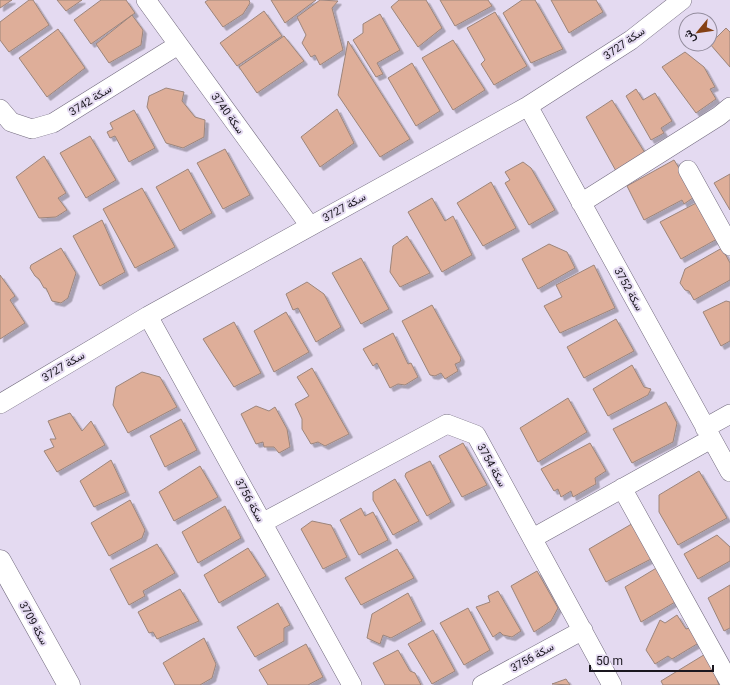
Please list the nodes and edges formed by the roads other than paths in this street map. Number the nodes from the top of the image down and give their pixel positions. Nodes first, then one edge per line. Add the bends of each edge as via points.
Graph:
1 (146, 0) edge
2 (682, 0) edge
3 (178, 45) junction
4 (528, 106) junction
5 (730, 107) edge
6 (0, 109) edge
7 (688, 170) dead end
8 (581, 202) junction
9 (310, 226) junction
10 (730, 246) edge
11 (148, 316) junction
12 (0, 404) edge
13 (730, 414) edge
14 (708, 433) junction
15 (730, 472) edge
16 (622, 488) junction
17 (262, 523) junction
18 (533, 538) junction
19 (0, 561) edge
20 (583, 630) junction
21 (730, 683) edge
22 (69, 685) edge
23 (352, 685) edge
24 (482, 685) edge
25 (612, 685) edge

1 - 3 street, سكة 3740
2 - 4 street, سكة 3727 via 630,40
3 - 6 street, سكة 3742 via 53,123 32,129 11,122
3 - 9 street, سكة 3740
4 - 8 street, سكة 3752
4 - 9 street, سكة 3727
5 - 8 street
7 - 10 street
8 - 14 street, سكة 3752
9 - 11 street, سكة 3727
11 - 12 street, سكة 3727
11 - 17 street, سكة 3756
13 - 14 street
14 - 15 street, سكة 3752
14 - 16 street
16 - 18 street
16 - 21 street
17 - 18 street, سكة 3754 via 447,424 476,435
17 - 23 street, سكة 3756
18 - 20 street, سكة 3754
19 - 22 street, سكة 3709
20 - 24 street, سكة 3756
20 - 25 street, سكة 3754

